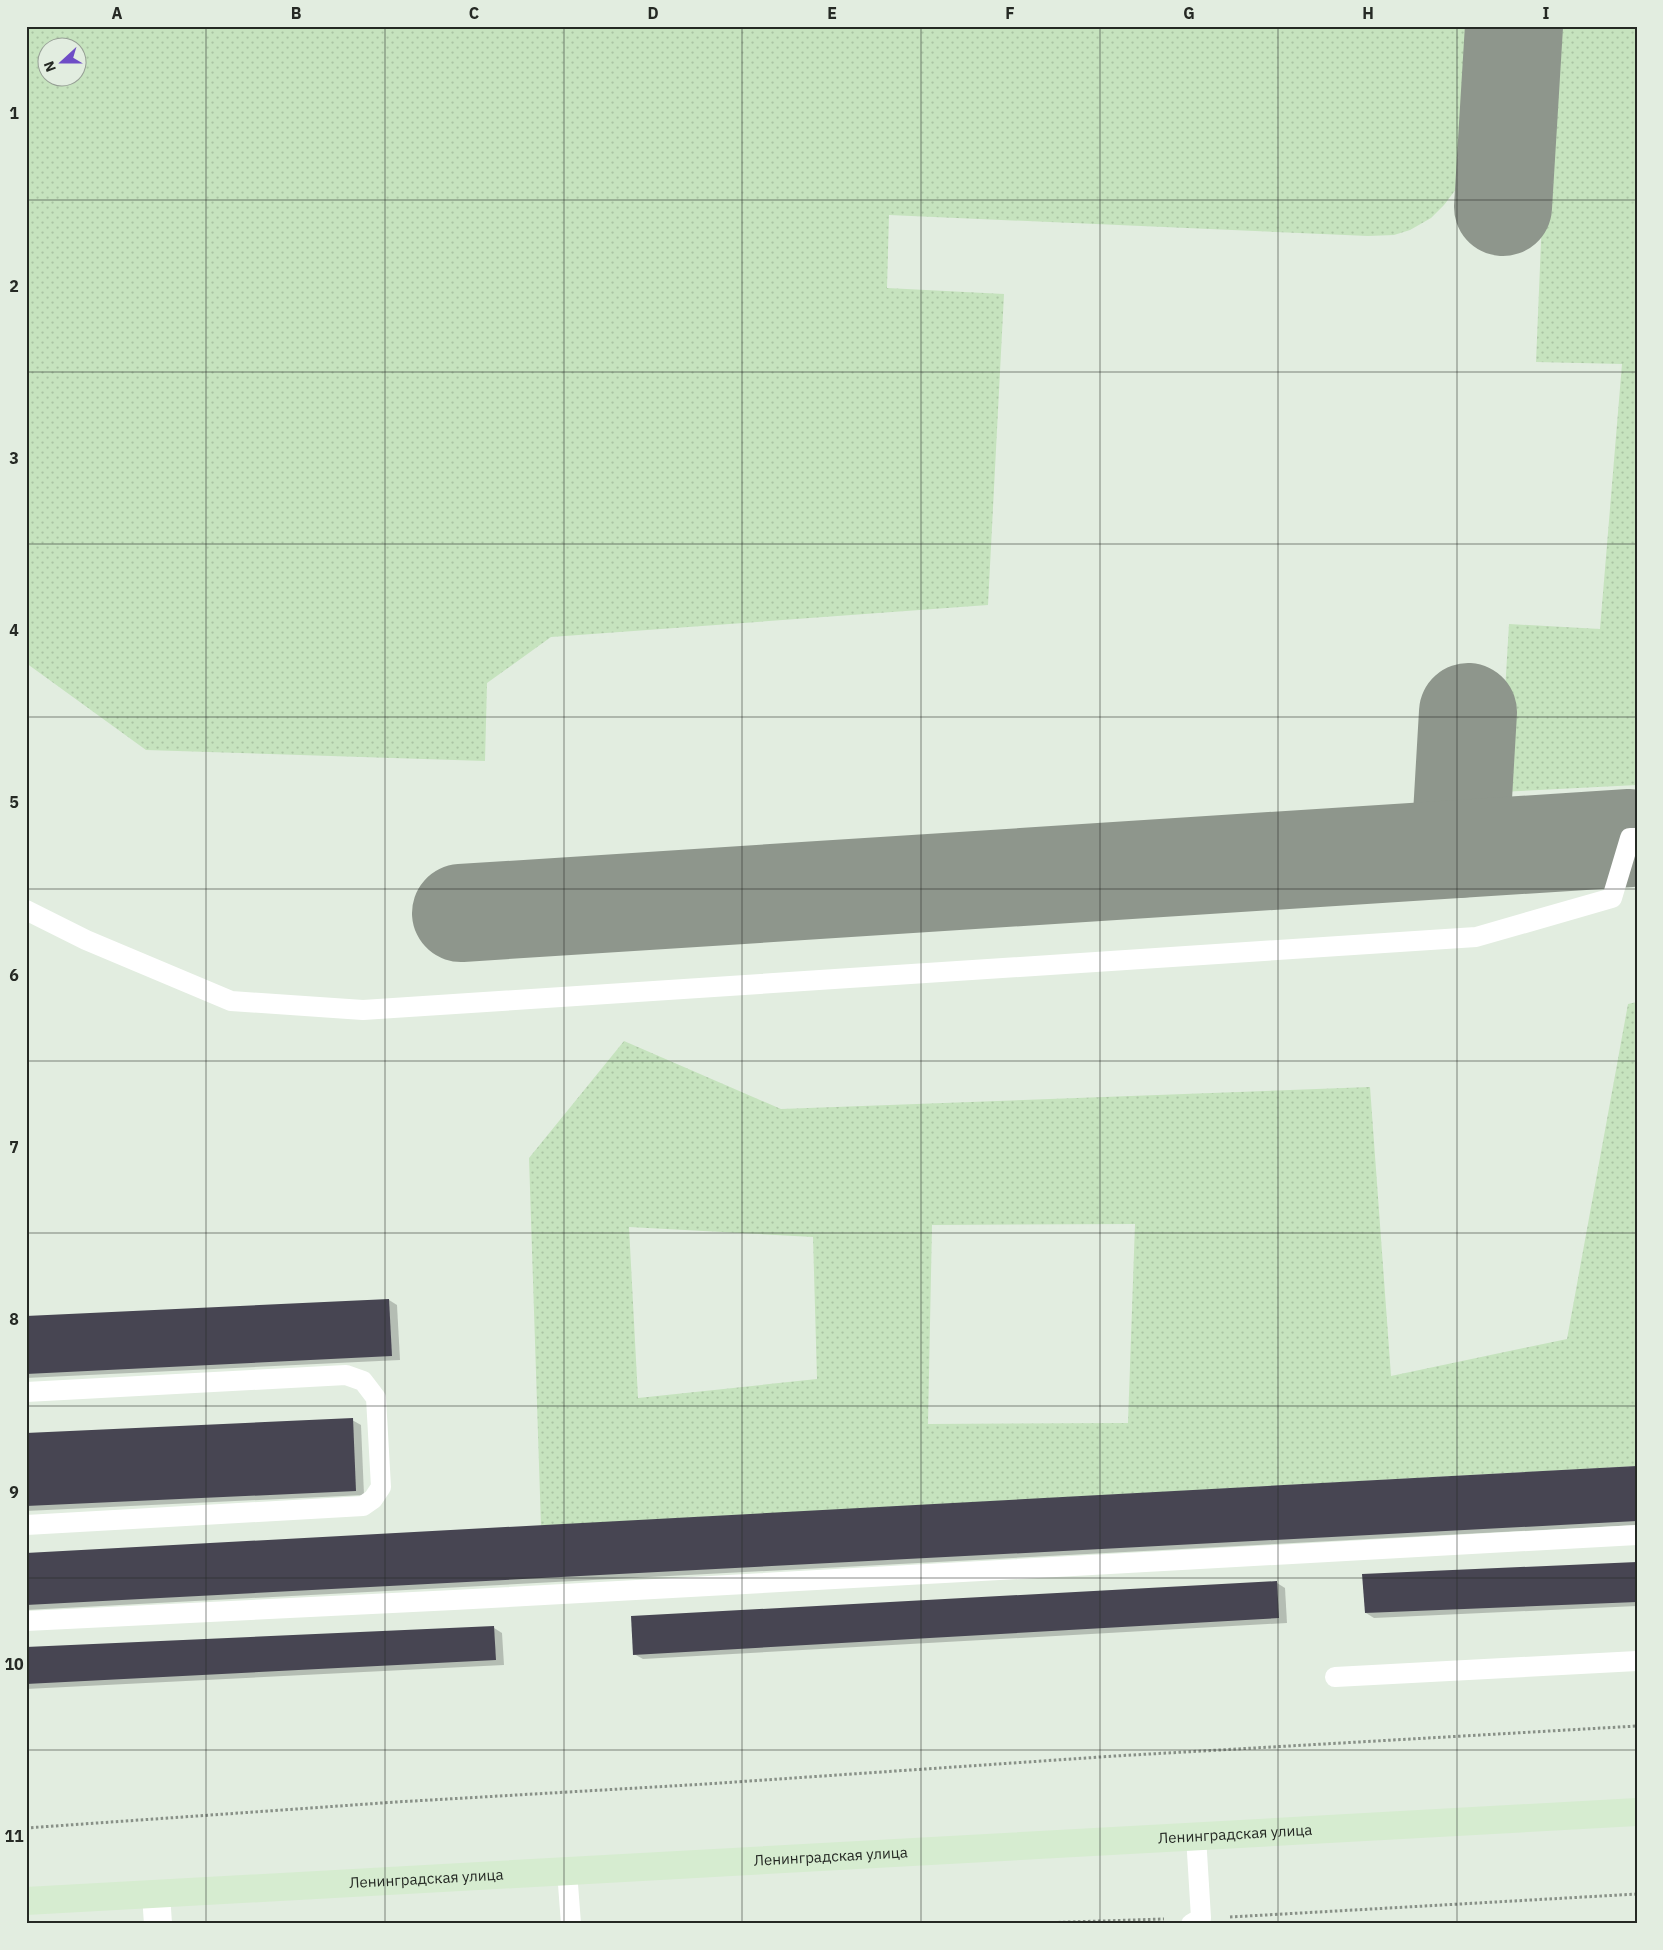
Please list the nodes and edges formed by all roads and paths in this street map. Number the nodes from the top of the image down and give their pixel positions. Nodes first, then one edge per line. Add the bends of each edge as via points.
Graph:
1 (1637, 838) edge
2 (26, 910) edge
3 (26, 1392) edge
4 (26, 1525) edge
5 (1637, 1535) edge
6 (26, 1621) edge
7 (1637, 1661) edge
8 (1335, 1678) dead end
9 (1637, 1726) edge
10 (1637, 1812) edge
11 (26, 1828) edge
12 (1196, 1836) junction
13 (567, 1871) junction
14 (156, 1894) junction
15 (1637, 1894) edge
16 (26, 1901) edge
17 (1196, 1921) edge
18 (158, 1924) edge
19 (571, 1924) edge
20 (1008, 1924) edge

1 - 2 lane via 1630,838 1612,898 1476,937 363,1010 231,1000 86,940
3 - 4 lane via 346,1375 364,1382 376,1398 382,1487 363,1506
5 - 6 lane
7 - 8 lane
9 - 11 path via 1115,1756
10 - 12 main road, Ленинградская улица
12 - 13 main road, Ленинградская улица
12 - 17 lane
13 - 14 main road, Ленинградская улица
13 - 19 lane
14 - 16 main road, Ленинградская улица
14 - 18 street
15 - 17 path
17 - 20 path

